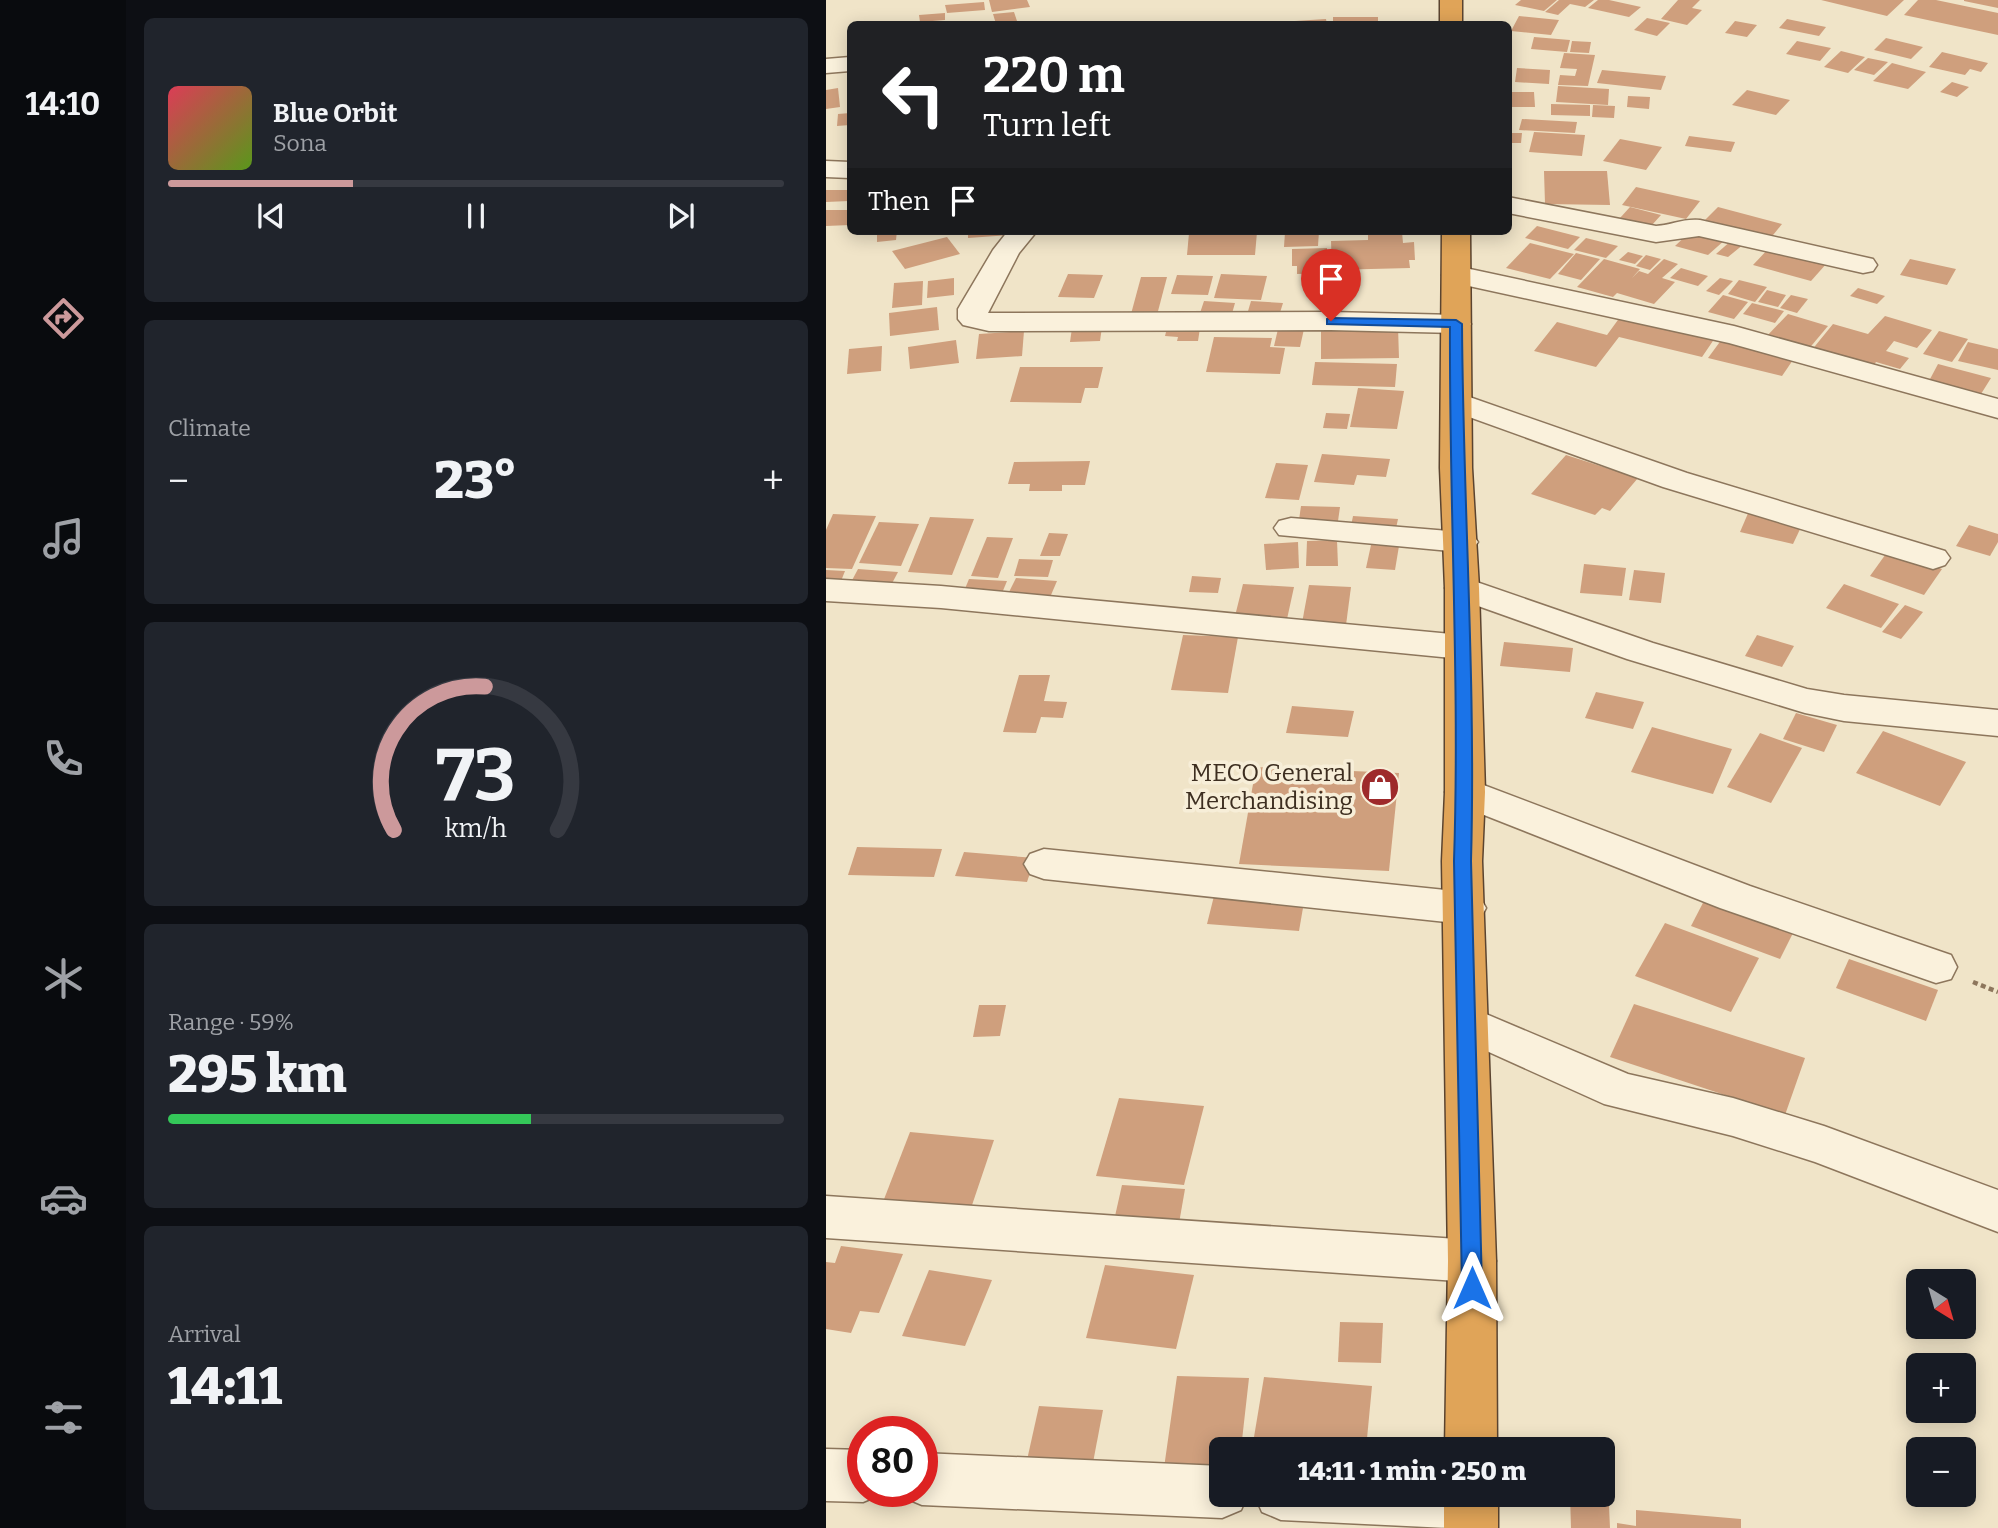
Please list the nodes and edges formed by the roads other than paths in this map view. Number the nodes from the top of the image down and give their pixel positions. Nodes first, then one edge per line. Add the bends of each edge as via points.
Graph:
1 (1451, 0) edge
2 (1451, 21) edge
3 (847, 64) edge
4 (826, 66) edge
5 (826, 169) edge
6 (847, 170) edge
7 (1512, 206) edge
8 (1020, 235) edge
9 (1456, 235) edge
10 (1863, 265) dead end
11 (1456, 275) junction
12 (1456, 324) junction
13 (1458, 402) junction
14 (1998, 409) edge
15 (1291, 528) dead end
16 (1461, 542) junction
17 (1933, 558) dead end
18 (1462, 588) junction
19 (826, 590) edge
20 (1462, 647) junction
21 (1998, 723) edge
22 (1465, 792) junction
23 (1044, 864) dead end
24 (1465, 908) junction
25 (1936, 967) dead end
26 (1467, 1023) junction
27 (1998, 1211) edge
28 (826, 1217) edge
29 (1472, 1261) junction
30 (1471, 1437) edge
31 (826, 1475) edge
32 (847, 1476) edge
33 (938, 1480) edge
34 (1209, 1491) edge

1 - 2 highway
3 - 4 street
5 - 6 street
7 - 10 street via 1656,234 1700,228
8 - 12 street via 973,309 973,319
9 - 11 highway
11 - 12 highway
11 - 14 street via 1734,335
12 - 13 highway
13 - 16 highway
13 - 17 street via 1675,480
15 - 16 street
16 - 18 highway
18 - 20 highway
18 - 21 street via 1640,651 1805,701
19 - 20 street
20 - 22 highway
22 - 24 highway
22 - 25 street via 1735,897
23 - 24 street
24 - 26 highway
26 - 27 street via 1620,1091 1733,1117 1824,1145
26 - 29 highway
28 - 29 street
29 - 30 highway
31 - 32 street
33 - 34 street

